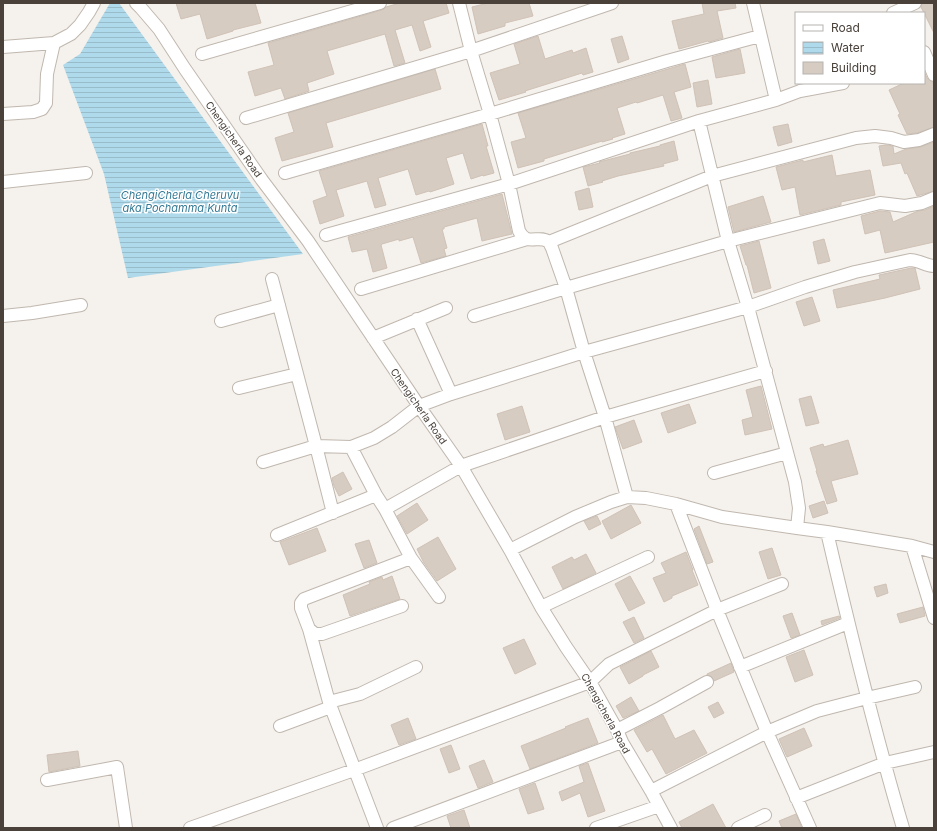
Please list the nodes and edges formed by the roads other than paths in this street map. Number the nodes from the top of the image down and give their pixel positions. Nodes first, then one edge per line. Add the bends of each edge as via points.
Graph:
1 (94, 3) edge
2 (380, 3) edge
3 (459, 3) edge
4 (612, 3) edge
5 (753, 3) edge
6 (142, 5) edge
7 (908, 7) edge
8 (896, 12) edge
9 (760, 36) junction
10 (54, 43) junction
11 (3, 47) edge
12 (471, 51) junction
13 (202, 54) dead end
14 (925, 55) edge
15 (931, 70) edge
16 (838, 84) edge
17 (776, 100) junction
18 (3, 114) edge
19 (490, 114) junction
20 (246, 118) dead end
21 (699, 121) junction
22 (934, 134) edge
23 (86, 173) dead end
24 (285, 173) dead end
25 (712, 176) junction
26 (3, 182) edge
27 (509, 184) junction
28 (934, 198) edge
29 (326, 235) dead end
30 (527, 239) junction
31 (728, 241) junction
32 (549, 242) junction
33 (934, 266) edge
34 (272, 279) dead end
35 (566, 288) junction
36 (361, 289) dead end
37 (81, 305) dead end
38 (279, 305) junction
39 (748, 307) junction
40 (446, 308) dead end
41 (3, 316) edge
42 (474, 316) dead end
43 (417, 319) junction
44 (221, 321) dead end
45 (373, 338) junction
46 (584, 352) junction
47 (766, 371) junction
48 (297, 374) junction
49 (239, 388) dead end
50 (451, 394) junction
51 (418, 406) junction
52 (605, 417) junction
53 (316, 446) junction
54 (351, 447) junction
55 (787, 453) junction
56 (263, 462) dead end
57 (461, 466) junction
58 (714, 473) dead end
59 (376, 495) junction
60 (627, 497) junction
61 (676, 504) junction
62 (385, 509) junction
63 (333, 513) junction
64 (797, 528) junction
65 (827, 532) junction
66 (277, 535) dead end
67 (912, 546) junction
68 (510, 550) junction
69 (934, 552) edge
70 (648, 557) dead end
71 (411, 558) junction
72 (782, 584) dead end
73 (439, 597) dead end
74 (402, 606) dead end
75 (542, 607) junction
76 (717, 610) junction
77 (934, 618) edge
78 (848, 623) junction
79 (309, 628) junction
80 (416, 667) dead end
81 (740, 667) junction
82 (590, 682) junction
83 (707, 682) dead end
84 (915, 687) dead end
85 (867, 698) junction
86 (330, 705) junction
87 (280, 726) dead end
88 (617, 730) junction
89 (767, 732) junction
90 (622, 742) junction
91 (934, 752) edge
92 (885, 763) junction
93 (354, 770) junction
94 (47, 780) dead end
95 (651, 791) junction
96 (796, 798) junction
97 (659, 806) junction
98 (765, 815) dead end
99 (126, 828) edge
100 (190, 828) edge
101 (377, 828) edge
102 (393, 828) edge
103 (596, 828) edge
104 (671, 828) edge
105 (738, 828) edge
106 (810, 828) edge
107 (903, 828) edge

1 - 10 street via 76,30
2 - 13 street
3 - 12 street
4 - 12 street
5 - 9 street
6 - 45 street, Chengicherla Road
7 - 8 street
9 - 17 street
9 - 19 street
10 - 11 street
10 - 18 street via 47,74 46,103 42,109
12 - 19 street
12 - 20 street
14 - 15 street
16 - 17 street via 800,91
17 - 21 street
19 - 24 street
19 - 27 street
21 - 25 street
21 - 27 street
22 - 25 street via 904,142 876,136 856,138
23 - 26 street
25 - 31 street
25 - 32 street
27 - 29 street
27 - 30 street via 520,231
28 - 31 street via 905,206 880,203
30 - 32 street
30 - 36 street
31 - 35 street
31 - 39 street
32 - 35 street
33 - 39 street via 910,260 855,272
34 - 38 street
35 - 42 street
35 - 46 street
37 - 41 street
38 - 44 street
38 - 48 street
39 - 46 street
39 - 47 street
40 - 43 street
43 - 45 street
43 - 50 street
45 - 51 street, Chengicherla Road
46 - 50 street
46 - 52 street
47 - 52 street
47 - 55 street
48 - 49 street
48 - 53 street
50 - 51 street
51 - 54 street via 386,431
51 - 57 street, Chengicherla Road
52 - 57 street
52 - 60 street
53 - 54 street
53 - 56 street
53 - 63 street
54 - 59 street
55 - 58 street
55 - 64 street via 799,508
57 - 62 street
57 - 68 street, Chengicherla Road
59 - 62 street
59 - 63 street
60 - 61 street
60 - 68 street via 575,517
61 - 64 street via 722,518
61 - 76 street
62 - 71 street
63 - 66 street
64 - 65 street
65 - 67 street
65 - 78 street
67 - 69 street
67 - 77 street
68 - 75 street, Chengicherla Road
70 - 75 street
71 - 73 street
71 - 79 street via 304,599 301,603
72 - 76 street
74 - 79 street via 322,634 315,634
75 - 82 street, Chengicherla Road
76 - 81 street
76 - 82 street via 610,664
78 - 81 street
78 - 85 street
79 - 86 street
80 - 86 street via 360,694 340,698
81 - 89 street
82 - 88 street, Chengicherla Road
82 - 93 street
83 - 88 street
84 - 85 street
85 - 89 street via 818,711
85 - 92 street
86 - 87 street
86 - 93 street
88 - 90 street, Chengicherla Road
89 - 95 street
89 - 96 street
90 - 95 street, Chengicherla Road
90 - 102 street
91 - 92 street
92 - 96 street
92 - 107 street
93 - 100 street
93 - 101 street
94 - 99 street via 117,767
95 - 97 street, Chengicherla Road
96 - 106 street
97 - 103 street
97 - 104 street, Chengicherla Road
98 - 105 street

